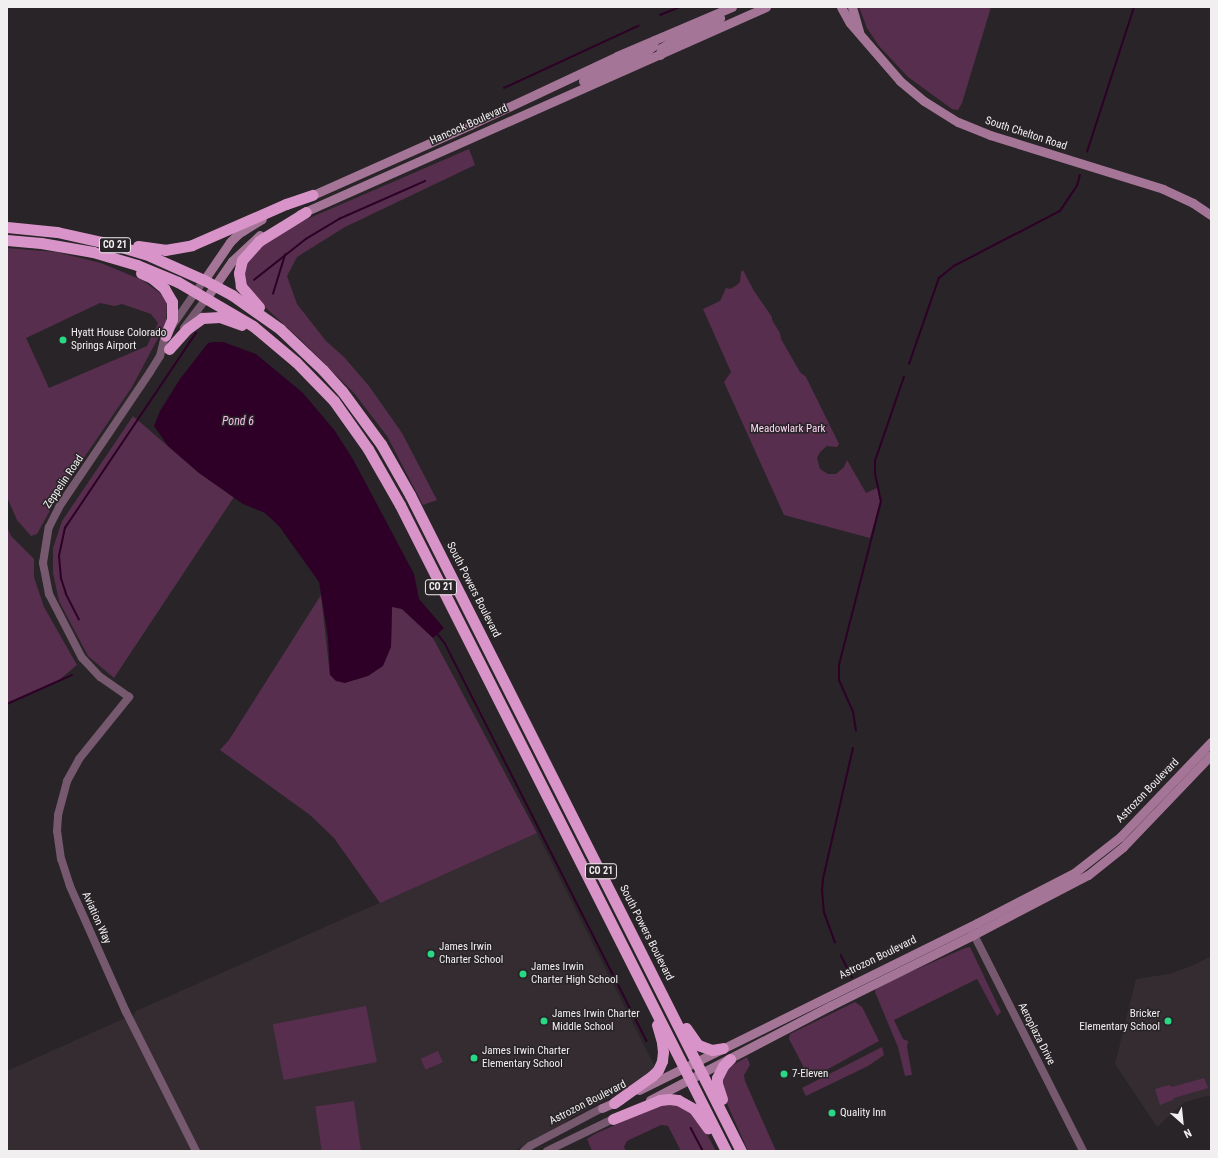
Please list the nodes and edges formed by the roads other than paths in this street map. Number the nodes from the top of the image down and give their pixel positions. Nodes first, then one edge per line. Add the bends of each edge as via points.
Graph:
1 (732, 7) edge
2 (736, 7) edge
3 (766, 7) edge
4 (841, 7) edge
5 (852, 7) edge
6 (859, 33) junction
7 (654, 40) junction
8 (660, 55) junction
9 (548, 89) junction
10 (548, 103) junction
11 (470, 125) junction
12 (474, 136) junction
13 (399, 170) junction
14 (312, 195) junction
15 (306, 212) junction
16 (1211, 215) edge
17 (7, 227) edge
18 (73, 235) junction
19 (7, 240) edge
20 (93, 252) junction
21 (204, 280) junction
22 (216, 286) junction
23 (196, 291) junction
24 (206, 297) junction
25 (165, 336) junction
26 (164, 353) junction
27 (290, 357) junction
28 (323, 370) junction
29 (129, 697) joint
30 (1211, 742) edge
31 (1211, 755) edge
32 (972, 931) junction
33 (618, 937) junction
34 (649, 967) junction
35 (723, 1048) junction
36 (730, 1059) junction
37 (696, 1062) junction
38 (684, 1067) junction
39 (702, 1074) junction
40 (690, 1079) junction
41 (614, 1103) junction
42 (602, 1108) joint
43 (613, 1119) junction
44 (196, 1151) edge
45 (524, 1151) edge
46 (547, 1151) edge
47 (721, 1151) edge
48 (726, 1151) edge
49 (741, 1151) edge
50 (744, 1151) edge
51 (1083, 1151) edge

1 - 7 main road, Hancock Boulevard
2 - 8 main road via 668,43 661,48
3 - 8 main road, Hancock Boulevard
4 - 6 main road, South Chelton Road
5 - 6 main road, South Chelton Road
6 - 16 main road, South Chelton Road via 900,81 924,101 958,122 990,135 1163,189
7 - 9 main road, Hancock Boulevard
7 - 10 main road via 653,46 646,52 587,79
8 - 10 main road, Hancock Boulevard
9 - 11 main road, Hancock Boulevard
9 - 12 main road via 542,99 481,127
10 - 12 main road, Hancock Boulevard
11 - 12 main road
11 - 13 main road via 466,136 408,163
11 - 14 main road, Hancock Boulevard
12 - 13 main road, Hancock Boulevard
13 - 15 main road, Hancock Boulevard
14 - 18 highway via 192,245 173,249 155,249
14 - 21 main road, Hancock Boulevard via 238,234
15 - 22 main road, Hancock Boulevard via 274,226 253,240 232,261
15 - 28 highway via 267,235 253,247 242,260 238,273 241,286 250,298 292,335
17 - 18 highway, South Powers Boulevard / CO 21
18 - 21 highway, South Powers Boulevard / CO 21 via 150,256
19 - 20 highway, CO 21
20 - 23 highway, CO 21 via 137,265
20 - 25 highway via 152,278 164,288 172,301 173,311
21 - 22 highway, South Powers Boulevard / CO 21
21 - 23 street, Zeppelin Road
22 - 24 main road, Hancock Boulevard
22 - 28 highway, South Powers Boulevard / CO 21 via 264,316
23 - 24 highway, CO 21
23 - 25 street, Zeppelin Road
24 - 26 street, Zeppelin Road
24 - 27 highway, CO 21 via 253,326
25 - 26 street, Zeppelin Road
26 - 27 highway via 195,322 210,316 230,319 252,330
26 - 29 street, Zeppelin Road via 59,507 49,527 44,551 44,574 49,594 76,650 100,678
27 - 33 highway, CO 21 via 334,401 379,467
28 - 34 highway, South Powers Boulevard / CO 21 via 366,422 392,462
29 - 44 street, Aviation Way via 74,767 60,804 57,831 59,847 70,886 123,1005
30 - 32 main road, Astrozon Boulevard via 1120,838 1096,857
31 - 32 main road, Astrozon Boulevard via 1124,847 1102,865 1073,884
32 - 35 main road, Astrozon Boulevard
32 - 36 main road, Astrozon Boulevard
32 - 51 street, Aeroplaza Drive
33 - 38 highway, CO 21
33 - 41 highway via 660,1033 663,1052 662,1061 652,1076
34 - 35 highway via 692,1038 705,1048
34 - 37 highway, South Powers Boulevard / CO 21
35 - 37 main road, Astrozon Boulevard
36 - 39 main road, Astrozon Boulevard
36 - 50 highway via 719,1072 716,1084
37 - 38 main road, Astrozon Boulevard
37 - 39 highway, South Powers Boulevard / CO 21
38 - 40 highway, CO 21
38 - 41 main road, Astrozon Boulevard
39 - 40 main road, Astrozon Boulevard
39 - 49 highway, South Powers Boulevard / CO 21
40 - 43 main road, Astrozon Boulevard
40 - 48 highway, CO 21
41 - 42 main road, Astrozon Boulevard
42 - 45 street, Astrozon Boulevard
43 - 46 street, Astrozon Boulevard
43 - 47 highway via 660,1100 678,1100 694,1109

